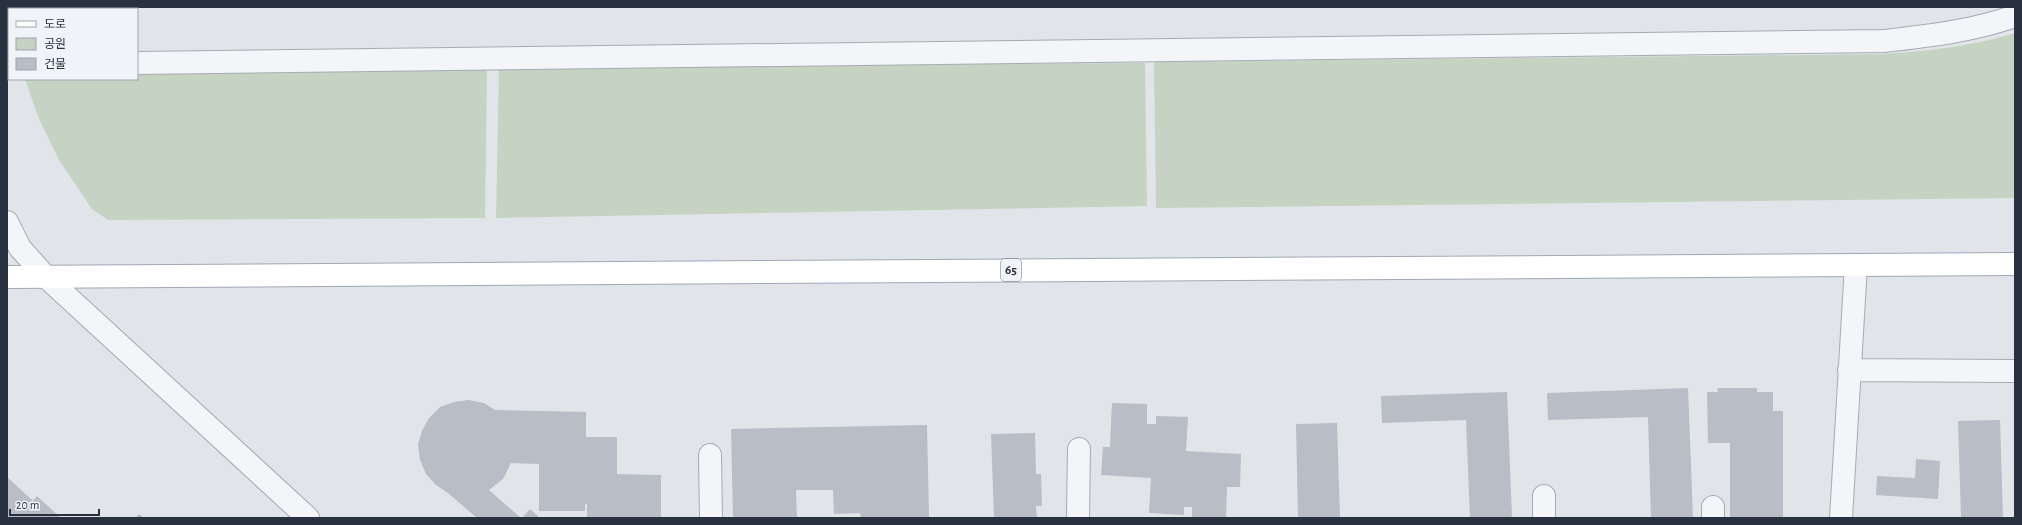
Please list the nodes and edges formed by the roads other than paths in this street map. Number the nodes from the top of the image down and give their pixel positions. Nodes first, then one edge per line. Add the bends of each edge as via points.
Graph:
1 (2015, 16) edge
2 (138, 63) edge
3 (7, 222) edge
4 (2015, 264) edge
5 (1856, 265) junction
6 (7, 277) edge
7 (46, 277) junction
8 (1849, 370) junction
9 (2015, 371) edge
10 (1078, 449) dead end
11 (710, 455) dead end
12 (1544, 496) dead end
13 (308, 518) edge
14 (711, 518) edge
15 (1078, 518) edge
16 (1544, 518) edge
17 (1841, 518) edge

1 - 2 street via 1942,34 1884,41
3 - 7 street via 20,248
4 - 5 main road, 65
5 - 7 main road, 65
5 - 8 street
6 - 7 main road, 65
7 - 13 street
8 - 9 street
8 - 17 street
10 - 15 street
11 - 14 street
12 - 16 street

